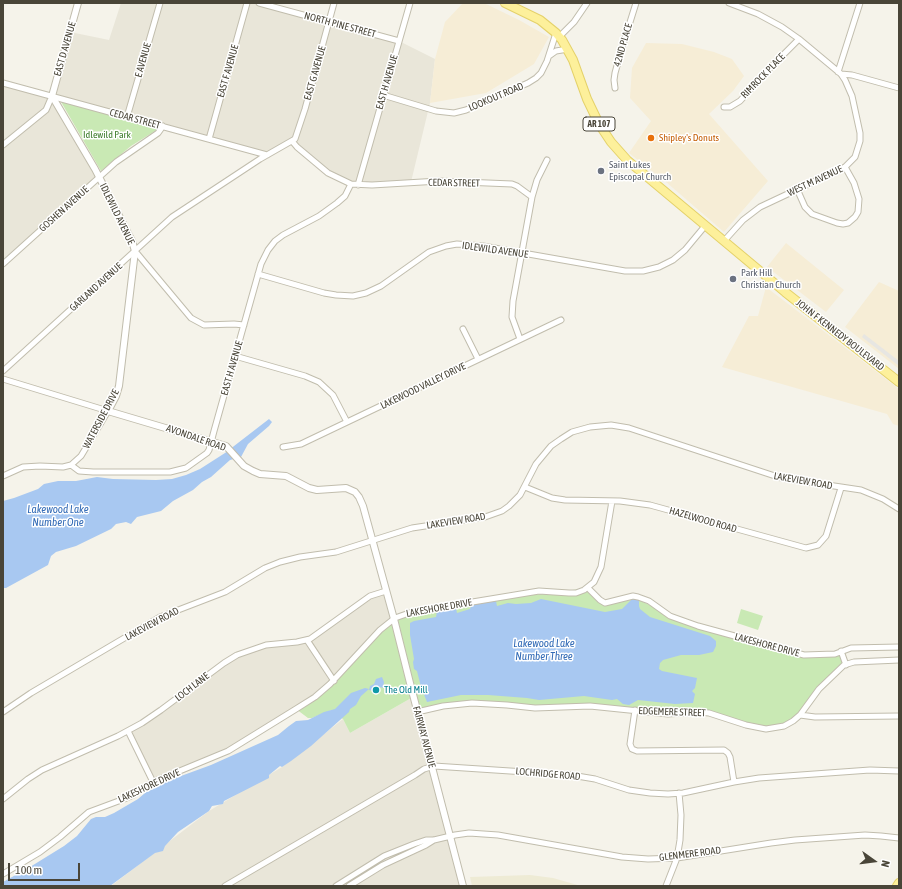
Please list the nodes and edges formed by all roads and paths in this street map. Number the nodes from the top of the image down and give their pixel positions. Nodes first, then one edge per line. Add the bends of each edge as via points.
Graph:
1 (78, 3) edge
2 (160, 3) edge
3 (247, 3) edge
4 (259, 3) edge
5 (334, 3) edge
6 (410, 3) edge
7 (505, 3) edge
8 (587, 3) edge
9 (636, 3) edge
10 (729, 3) edge
11 (860, 3) edge
12 (329, 22) junction
13 (557, 35) junction
14 (799, 39) junction
15 (399, 41) junction
16 (568, 49) junction
17 (549, 56) junction
18 (839, 73) junction
19 (3, 83) edge
20 (615, 88) dead end
21 (899, 88) edge
22 (383, 95) junction
23 (52, 96) junction
24 (724, 107) dead end
25 (127, 117) junction
26 (163, 126) junction
27 (208, 139) junction
28 (292, 141) junction
29 (3, 145) edge
30 (267, 155) junction
31 (547, 160) dead end
32 (845, 167) junction
33 (99, 177) junction
34 (351, 184) junction
35 (358, 185) junction
36 (797, 189) junction
37 (532, 197) junction
38 (705, 226) junction
39 (724, 241) junction
40 (135, 251) junction
41 (521, 253) junction
42 (3, 264) edge
43 (258, 274) junction
44 (561, 320) dead end
45 (244, 325) junction
46 (463, 329) dead end
47 (520, 339) junction
48 (235, 356) junction
49 (478, 359) junction
50 (3, 371) edge
51 (3, 379) edge
52 (899, 382) edge
53 (108, 411) junction
54 (347, 422) junction
55 (211, 442) junction
56 (283, 447) dead end
57 (71, 465) junction
58 (3, 476) edge
59 (525, 487) junction
60 (841, 488) junction
61 (612, 501) junction
62 (899, 509) edge
63 (373, 540) junction
64 (588, 588) junction
65 (386, 591) junction
66 (394, 619) junction
67 (307, 640) junction
68 (899, 647) edge
69 (841, 652) junction
70 (899, 660) edge
71 (846, 665) junction
72 (334, 681) junction
73 (635, 710) junction
74 (3, 712) edge
75 (417, 712) junction
76 (800, 715) junction
77 (899, 716) edge
78 (128, 731) junction
79 (432, 766) junction
80 (899, 771) edge
81 (153, 782) junction
82 (734, 782) junction
83 (679, 793) junction
84 (3, 799) edge
85 (451, 836) junction
86 (899, 838) edge
87 (434, 840) junction
88 (677, 858) junction
89 (3, 874) edge
90 (899, 883) edge
91 (225, 886) edge
92 (336, 886) edge
93 (349, 886) edge
94 (464, 886) edge
95 (666, 886) edge
96 (897, 886) edge

1 - 23 street, EAST D AVENUE
2 - 25 street, E AVENUE
3 - 27 street, EAST F AVENUE
4 - 12 street, NORTH PINE STREET
5 - 12 street, EAST G AVENUE
6 - 15 street, EAST H AVENUE
7 - 13 main road, JOHN F KENNEDY BOULEVARD / AR 107 via 534,16
8 - 13 street via 574,22
9 - 20 street, 42ND PLACE via 621,51 614,80
10 - 14 street via 763,16
11 - 18 street
12 - 15 street, NORTH PINE STREET
12 - 28 street, EAST G AVENUE via 297,136
13 - 16 main road, JOHN F KENNEDY BOULEVARD / AR 107
13 - 17 street, LOOKOUT ROAD
14 - 18 street
14 - 24 street, RIMROCK PLACE via 740,101 730,107
15 - 22 street, EAST H AVENUE
16 - 17 street via 556,51
16 - 38 main road, JOHN F KENNEDY BOULEVARD / AR 107 via 593,112 611,142 627,160
17 - 22 street, LOOKOUT ROAD via 541,72 528,83 460,112 436,112
18 - 21 street
18 - 32 street, WEST M AVENUE via 852,96 860,133 855,157
19 - 23 street, CEDAR STREET
22 - 35 street, EAST H AVENUE
23 - 25 street, CEDAR STREET
23 - 29 street via 46,110
23 - 33 street, IDLEWILD AVENUE
25 - 26 street, CEDAR STREET
26 - 27 street, CEDAR STREET
26 - 33 street, GOSHEN AVENUE via 158,133 129,152
27 - 30 street, CEDAR STREET
28 - 30 street, GARLAND AVENUE
28 - 34 street, CEDAR STREET via 328,173
30 - 40 street, GARLAND AVENUE via 172,217
31 - 37 street
32 - 36 street, WEST M AVENUE
32 - 36 street via 859,198 858,212 848,223 837,223 812,214 805,207
33 - 40 street, IDLEWILD AVENUE
33 - 42 street, GOSHEN AVENUE
34 - 35 street, CEDAR STREET
34 - 43 street, EAST H AVENUE via 345,196 328,210 275,241 263,259
35 - 37 street, CEDAR STREET via 439,182 512,184
36 - 39 street, WEST M AVENUE via 753,211
37 - 41 street
38 - 39 main road, JOHN F KENNEDY BOULEVARD / AR 107
38 - 41 street, IDLEWILD AVENUE via 673,260 643,271 625,271
39 - 52 main road, JOHN F KENNEDY BOULEVARD / AR 107
40 - 45 street, IDLEWILD AVENUE via 191,318 204,325
40 - 50 street, GARLAND AVENUE
40 - 53 street, WATERSIDE DRIVE via 119,386
41 - 43 street, IDLEWILD AVENUE via 468,244 446,246 421,257 372,290 353,296 336,295
41 - 47 street via 512,308 513,324
43 - 45 street, EAST H AVENUE
44 - 47 street, LAKEWOOD VALLEY DRIVE
45 - 48 street, EAST H AVENUE
46 - 49 street
47 - 49 street, LAKEWOOD VALLEY DRIVE
48 - 54 street via 319,382 333,395
48 - 55 street, EAST H AVENUE
49 - 54 street, LAKEWOOD VALLEY DRIVE
51 - 53 street, AVONDALE ROAD
53 - 55 street, AVONDALE ROAD
53 - 57 street, WATERSIDE DRIVE via 81,456
54 - 56 street, LAKEWOOD VALLEY DRIVE via 301,444
55 - 57 street, EAST H AVENUE via 209,450 198,460 186,468 170,472 93,472 79,471
55 - 63 street, AVONDALE ROAD via 229,448 244,466 260,474 286,476 310,488 346,488 355,492 361,500
57 - 58 street via 23,467
59 - 60 street, LAKEVIEW ROAD via 536,464 554,443 582,429 611,426 629,428 780,478
59 - 61 street, HAZELWOOD ROAD via 561,500
59 - 63 street, LAKEVIEW ROAD via 509,506 485,517 412,528
60 - 61 street, HAZELWOOD ROAD via 826,536 818,545 806,548 650,505
60 - 62 street, LAKEVIEW ROAD via 868,492
61 - 64 street via 600,567 594,582
63 - 65 street, FAIRWAY AVENUE
63 - 74 street, LAKEVIEW ROAD via 336,552 289,559 270,566 225,592 160,617
64 - 66 street, LAKESHORE DRIVE via 576,593 539,591 470,602 412,612
64 - 69 street, LAKESHORE DRIVE via 605,603 633,596 643,599 670,616 698,626 793,653 814,656
65 - 66 street, FAIRWAY AVENUE
65 - 67 street, LOCH LANE via 370,596
66 - 72 street, LAKESHORE DRIVE via 380,630
66 - 75 street, FAIRWAY AVENUE
67 - 72 street
67 - 78 street, LOCH LANE via 266,645 237,655
68 - 69 street, LAKESHORE DRIVE via 851,648
69 - 71 street
70 - 71 street via 862,661
71 - 76 street via 819,689
72 - 81 street, LAKESHORE DRIVE via 315,697 238,745
73 - 75 street, EDGEMERE STREET via 590,706 551,708 472,703
73 - 76 street, EDGEMERE STREET via 668,714 709,713 766,729 784,726
73 - 82 street via 630,744 632,749 724,750 730,758
75 - 79 street, FAIRWAY AVENUE
76 - 77 street
78 - 81 street
78 - 84 street, LOCH LANE via 42,770
79 - 83 street, LOCHRIDGE ROAD via 571,775 596,779 641,792
79 - 85 street, FAIRWAY AVENUE
79 - 91 street
80 - 82 street, LOCHRIDGE ROAD via 870,770
81 - 89 street, LAKESHORE DRIVE via 133,795 89,812 40,852
82 - 83 street, LOCHRIDGE ROAD
83 - 88 street via 681,828
85 - 87 street, GLENMERE ROAD
85 - 88 street, GLENMERE ROAD via 486,834 622,857
85 - 94 street, FAIRWAY AVENUE
86 - 88 street, GLENMERE ROAD via 865,835 795,840
87 - 92 street, GLENMERE ROAD via 426,840 384,856
87 - 93 street, GLENMERE ROAD via 383,865
88 - 95 street
90 - 96 main road

